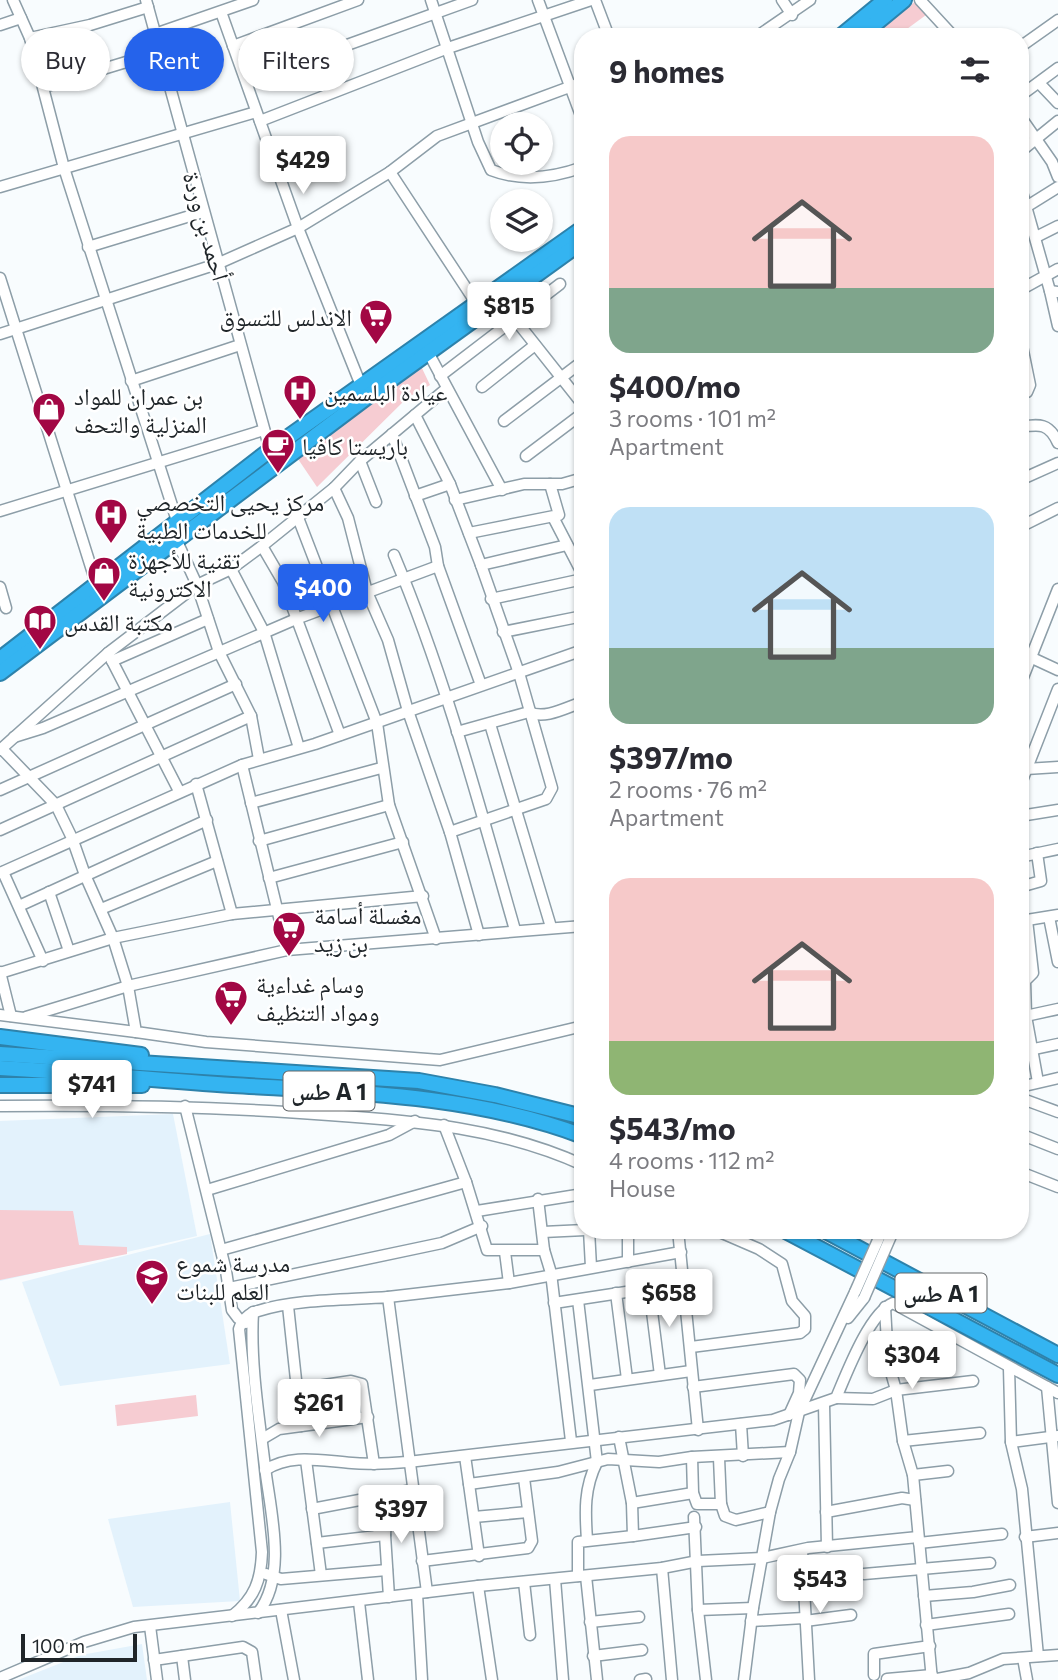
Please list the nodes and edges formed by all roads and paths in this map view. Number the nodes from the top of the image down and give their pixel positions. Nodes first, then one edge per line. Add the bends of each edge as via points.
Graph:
1 (13, 0) edge
2 (253, 0) edge
3 (358, 0) edge
4 (431, 0) edge
5 (472, 0) edge
6 (538, 0) edge
7 (593, 0) edge
8 (782, 0) edge
9 (810, 0) edge
10 (885, 0) edge
11 (904, 0) edge
12 (920, 0) edge
13 (147, 3) edge
14 (221, 12) junction
15 (436, 13) junction
16 (544, 15) junction
17 (792, 15) junction
18 (21, 18) junction
19 (1058, 19) edge
20 (0, 25) edge
21 (26, 28) edge
22 (76, 28) edge
23 (153, 28) edge
24 (173, 28) edge
25 (605, 28) edge
26 (771, 28) edge
27 (851, 28) edge
28 (870, 28) edge
29 (946, 28) edge
30 (1029, 40) edge
31 (354, 43) edge
32 (233, 46) junction
33 (447, 48) junction
34 (238, 58) edge
35 (1058, 68) edge
36 (1039, 83) junction
37 (574, 85) edge
38 (570, 86) junction
39 (1029, 90) edge
40 (45, 91) edge
41 (169, 91) edge
42 (250, 91) edge
43 (574, 97) edge
44 (1058, 103) edge
45 (258, 116) junction
46 (1058, 121) edge
47 (473, 123) junction
48 (1029, 128) edge
49 (181, 134) junction
50 (1036, 138) junction
51 (1029, 144) edge
52 (1055, 160) edge
53 (64, 168) junction
54 (574, 170) edge
55 (390, 172) junction
56 (1058, 177) edge
57 (0, 187) edge
58 (1058, 187) edge
59 (1029, 205) edge
60 (203, 212) junction
61 (1029, 216) edge
62 (1058, 226) edge
63 (298, 228) junction
64 (574, 234) edge
65 (1036, 237) junction
66 (89, 247) junction
67 (574, 248) edge
68 (218, 264) junction
69 (1058, 270) edge
70 (1048, 275) junction
71 (0, 278) edge
72 (560, 284) dead end
73 (1029, 285) edge
74 (1054, 291) edge
75 (499, 299) junction
76 (106, 300) junction
77 (476, 303) junction
78 (513, 319) junction
79 (1058, 323) edge
80 (18, 329) junction
81 (0, 334) edge
82 (240, 345) junction
83 (535, 345) junction
84 (428, 352) junction
85 (574, 369) edge
86 (440, 376) junction
87 (563, 378) junction
88 (131, 381) junction
89 (482, 387) dead end
90 (362, 388) junction
91 (446, 389) junction
92 (574, 393) edge
93 (415, 415) junction
94 (574, 420) edge
95 (504, 421) dead end
96 (1029, 427) edge
97 (264, 430) junction
98 (391, 434) junction
99 (1058, 443) edge
100 (270, 450) junction
101 (526, 456) dead end
102 (160, 461) junction
103 (360, 461) junction
104 (1058, 464) edge
105 (1029, 476) edge
106 (574, 480) edge
107 (450, 484) junction
108 (550, 484) junction
109 (334, 488) junction
110 (502, 490) junction
111 (67, 491) junction
112 (415, 496) junction
113 (456, 500) junction
114 (376, 502) dead end
115 (1058, 508) edge
116 (0, 511) edge
117 (297, 515) junction
118 (553, 517) junction
119 (177, 521) junction
120 (1029, 522) edge
121 (468, 533) junction
122 (176, 539) junction
123 (262, 545) junction
124 (567, 545) junction
125 (394, 555) dead end
126 (574, 559) edge
127 (481, 565) junction
128 (438, 566) junction
129 (231, 569) junction
130 (404, 579) junction
131 (574, 579) edge
132 (96, 583) junction
133 (197, 585) junction
134 (0, 587) edge
135 (1058, 589) edge
136 (367, 592) junction
137 (491, 598) junction
138 (331, 604) junction
139 (6, 608) dead end
140 (574, 618) edge
141 (208, 619) junction
142 (296, 619) junction
143 (264, 632) junction
144 (503, 632) junction
145 (219, 652) junction
146 (574, 653) edge
147 (110, 657) junction
148 (1030, 657) joint
149 (0, 659) edge
150 (1058, 670) edge
151 (0, 673) edge
152 (519, 673) junction
153 (236, 684) junction
154 (481, 685) junction
155 (1058, 690) edge
156 (130, 691) junction
157 (445, 698) junction
158 (574, 705) edge
159 (1054, 709) edge
160 (408, 711) junction
161 (529, 712) junction
162 (251, 716) junction
163 (377, 723) junction
164 (147, 724) junction
165 (490, 724) junction
166 (457, 732) junction
167 (340, 735) junction
168 (10, 738) junction
169 (299, 748) junction
170 (1, 750) edge
171 (161, 756) junction
172 (259, 759) junction
173 (1029, 763) edge
174 (243, 765) junction
175 (1058, 767) edge
176 (381, 768) junction
177 (1029, 769) edge
178 (30, 777) junction
179 (196, 785) junction
180 (0, 790) edge
181 (179, 791) junction
182 (251, 803) junction
183 (56, 805) junction
184 (390, 805) junction
185 (517, 809) junction
186 (1058, 810) edge
187 (1029, 815) edge
188 (207, 820) junction
189 (484, 820) junction
190 (0, 830) edge
191 (450, 832) junction
192 (72, 838) junction
193 (259, 841) junction
194 (403, 842) junction
195 (1058, 849) edge
196 (1037, 853) junction
197 (1029, 855) edge
198 (217, 862) junction
199 (2, 872) edge
200 (85, 875) junction
201 (269, 878) junction
202 (1029, 884) edge
203 (49, 892) junction
204 (422, 896) junction
205 (19, 906) junction
206 (277, 908) junction
207 (101, 909) junction
208 (232, 914) junction
209 (1054, 916) edge
210 (1029, 920) edge
211 (574, 927) edge
212 (551, 928) junction
213 (515, 930) junction
214 (479, 935) junction
215 (113, 937) junction
216 (436, 939) junction
217 (287, 950) junction
218 (69, 951) junction
219 (1029, 952) edge
220 (43, 961) junction
221 (1058, 962) edge
222 (0, 972) edge
223 (1029, 977) edge
224 (128, 986) junction
225 (1058, 1009) edge
226 (6, 1015) edge
227 (1029, 1015) edge
228 (26, 1017) junction
229 (574, 1028) edge
230 (136, 1032) junction
231 (1029, 1036) edge
232 (0, 1037) edge
233 (1058, 1044) edge
234 (1033, 1049) junction
235 (1029, 1050) edge
236 (0, 1054) edge
237 (72, 1064) junction
238 (219, 1067) junction
239 (0, 1068) edge
240 (1058, 1078) edge
241 (1038, 1082) junction
242 (219, 1084) junction
243 (1029, 1084) edge
244 (0, 1085) edge
245 (1029, 1101) edge
246 (0, 1106) edge
247 (185, 1106) junction
248 (1058, 1112) edge
249 (574, 1115) edge
250 (416, 1121) junction
251 (444, 1125) junction
252 (574, 1133) edge
253 (1029, 1137) edge
254 (1058, 1147) edge
255 (574, 1161) edge
256 (1029, 1176) edge
257 (466, 1182) junction
258 (1058, 1188) edge
259 (207, 1190) junction
260 (574, 1195) edge
261 (538, 1199) junction
262 (477, 1211) junction
263 (482, 1226) junction
264 (574, 1231) edge
265 (543, 1232) junction
266 (588, 1239) edge
267 (628, 1239) edge
268 (679, 1239) edge
269 (736, 1239) edge
270 (801, 1239) edge
271 (841, 1239) edge
272 (884, 1239) edge
273 (221, 1250) junction
274 (544, 1250) junction
275 (505, 1252) junction
276 (681, 1252) junction
277 (628, 1262) junction
278 (591, 1267) junction
279 (551, 1273) junction
280 (509, 1283) junction
281 (685, 1283) junction
282 (649, 1288) junction
283 (229, 1289) junction
284 (616, 1293) junction
285 (388, 1297) junction
286 (578, 1300) junction
287 (554, 1304) junction
288 (288, 1306) junction
289 (886, 1307) junction
290 (253, 1312) junction
291 (242, 1321) junction
292 (253, 1326) junction
293 (691, 1347) junction
294 (1058, 1355) edge
295 (1009, 1368) junction
296 (691, 1370) junction
297 (660, 1375) junction
298 (1058, 1375) edge
299 (627, 1379) junction
300 (973, 1381) dead end
301 (590, 1385) junction
302 (693, 1387) junction
303 (1047, 1387) junction
304 (299, 1389) junction
305 (896, 1390) junction
306 (1058, 1393) edge
307 (836, 1398) junction
308 (824, 1404) junction
309 (794, 1413) junction
310 (368, 1417) junction
311 (741, 1424) junction
312 (302, 1426) junction
313 (698, 1430) junction
314 (980, 1433) dead end
315 (619, 1437) junction
316 (1054, 1437) edge
317 (262, 1439) junction
318 (596, 1439) junction
319 (571, 1441) junction
320 (903, 1441) junction
321 (1012, 1442) junction
322 (790, 1452) junction
323 (465, 1456) junction
324 (743, 1456) junction
325 (692, 1457) junction
326 (719, 1458) junction
327 (624, 1459) junction
328 (306, 1460) junction
329 (408, 1462) junction
330 (597, 1462) junction
331 (374, 1464) junction
332 (265, 1471) junction
333 (948, 1471) dead end
334 (913, 1475) junction
335 (523, 1478) junction
336 (469, 1484) junction
337 (412, 1490) junction
338 (693, 1493) junction
339 (388, 1494) junction
340 (368, 1498) junction
341 (915, 1500) junction
342 (632, 1503) junction
343 (722, 1503) junction
344 (1058, 1503) edge
345 (312, 1509) junction
346 (528, 1512) junction
347 (770, 1512) junction
348 (826, 1512) junction
349 (474, 1517) junction
350 (1058, 1533) edge
351 (1002, 1534) dead end
352 (385, 1535) junction
353 (633, 1536) junction
354 (1025, 1537) junction
355 (587, 1540) junction
356 (919, 1540) junction
357 (317, 1543) junction
358 (827, 1547) junction
359 (802, 1551) junction
360 (479, 1556) junction
361 (762, 1558) junction
362 (422, 1561) junction
363 (698, 1561) junction
364 (990, 1563) dead end
365 (662, 1568) junction
366 (387, 1570) junction
367 (922, 1570) junction
368 (261, 1571) junction
369 (864, 1574) dead end
370 (321, 1575) junction
371 (582, 1576) junction
372 (271, 1577) junction
373 (555, 1579) junction
374 (524, 1582) junction
375 (1010, 1585) dead end
376 (478, 1586) junction
377 (422, 1593) junction
378 (924, 1596) junction
379 (389, 1597) junction
380 (359, 1602) junction
381 (753, 1608) junction
382 (281, 1610) junction
383 (698, 1611) junction
384 (258, 1613) junction
385 (1009, 1614) dead end
386 (850, 1615) dead end
387 (232, 1616) junction
388 (639, 1617) dead end
389 (805, 1619) junction
390 (751, 1621) junction
391 (590, 1622) junction
392 (926, 1625) junction
393 (150, 1626) junction
394 (530, 1635) dead end
395 (930, 1646) junction
396 (642, 1650) dead end
397 (1058, 1655) edge
398 (182, 1656) junction
399 (593, 1656) junction
400 (1038, 1656) junction
401 (1023, 1658) junction
402 (154, 1660) junction
403 (979, 1674) edge
404 (874, 1675) dead end
405 (0, 1678) edge
406 (932, 1678) edge
407 (253, 1679) edge
408 (646, 1679) edge
409 (887, 1679) edge
410 (157, 1680) edge
411 (185, 1680) edge
412 (294, 1680) edge
413 (368, 1680) edge
414 (422, 1680) edge
415 (492, 1680) edge
416 (564, 1680) edge
417 (597, 1680) edge
418 (640, 1680) edge
419 (672, 1680) edge
420 (706, 1680) edge
421 (744, 1680) edge
422 (809, 1680) edge
423 (1027, 1680) edge

1 - 18 street
2 - 14 street
3 - 32 street
4 - 15 street
5 - 15 street
6 - 16 street
7 - 16 street
7 - 25 street
8 - 17 street
9 - 17 street
10 - 27 highway
11 - 28 highway
12 - 29 street
13 - 22 street
13 - 23 street, أحمد بن وردة
14 - 24 street
14 - 32 street
15 - 31 street
15 - 33 street
16 - 33 street
16 - 38 street
17 - 26 street
18 - 20 street
18 - 21 street
19 - 30 street
32 - 34 street
33 - 45 street
33 - 47 street
35 - 36 street
36 - 39 street
36 - 44 street
37 - 38 street
38 - 43 street
38 - 47 street
40 - 53 street
41 - 49 street, أحمد بن وردة
42 - 45 street
45 - 49 street
45 - 63 street
46 - 50 street
47 - 54 street via 487,166 495,172 554,177
47 - 55 street via 422,145
48 - 50 street
49 - 53 street
49 - 60 street, أحمد بن وردة
50 - 51 street
50 - 52 street
52 - 56 street
53 - 57 street
53 - 66 street
55 - 63 street
55 - 77 street
58 - 59 street
60 - 66 street
60 - 68 street, أحمد بن وردة
61 - 65 street
62 - 65 street
63 - 68 street
63 - 90 street
64 - 77 highway
65 - 70 street
66 - 76 street
67 - 75 highway
68 - 76 street
68 - 82 street, أحمد بن وردة
69 - 70 street
70 - 73 street
70 - 74 street
71 - 80 street
72 - 78 street
74 - 79 street
75 - 78 street
75 - 84 highway
76 - 80 street
76 - 88 street
77 - 90 highway
78 - 83 street
78 - 86 street
80 - 81 street
80 - 111 street
82 - 88 street
82 - 97 street, أحمد بن وردة
83 - 87 street
83 - 89 street
84 - 86 street
84 - 122 highway
85 - 87 street
86 - 91 street
87 - 92 street
87 - 95 street
88 - 102 street
90 - 100 highway
91 - 93 street
91 - 110 street
93 - 98 street
93 - 107 street
94 - 101 street
96 - 99 street via 1046,425
97 - 100 street, أحمد بن وردة
97 - 102 street
98 - 103 street
98 - 112 street
100 - 119 highway
102 - 111 street
102 - 119 street
103 - 109 street
103 - 114 street
104 - 105 street
106 - 108 street
107 - 112 street
107 - 113 street
108 - 110 street
108 - 118 street via 561,512
109 - 117 street
109 - 136 street via 348,518
110 - 113 street
111 - 116 street
111 - 132 street
112 - 128 street
113 - 121 street
115 - 120 street
117 - 123 street
117 - 138 street
118 - 121 street
118 - 124 street
119 - 132 highway
121 - 127 street
122 - 133 street
122 - 151 highway
123 - 129 street
123 - 142 street via 284,582
124 - 126 street
124 - 127 street
125 - 130 street
127 - 137 street
128 - 130 street
128 - 154 street
129 - 133 street
129 - 143 street
130 - 136 street
130 - 157 street
131 - 137 street
132 - 149 highway
133 - 141 street
133 - 147 street
134 - 139 street
135 - 148 street
136 - 138 street
136 - 160 street via 388,640
137 - 144 street
138 - 142 street
138 - 163 street
140 - 144 street
141 - 145 street
141 - 147 street
142 - 143 street
142 - 167 street
143 - 145 street
143 - 169 street
144 - 152 street
145 - 153 street
145 - 156 street
146 - 152 street
147 - 156 street
147 - 168 street
148 - 150 street
152 - 154 street
152 - 161 street
153 - 162 street
153 - 164 street
154 - 157 street
155 - 159 street
156 - 164 street
156 - 168 street
157 - 160 street
157 - 166 street
158 - 161 street via 548,714
159 - 173 street
160 - 163 street
160 - 191 street
161 - 165 street
161 - 185 street via 552,788 546,799
162 - 171 street
162 - 172 street
163 - 167 street
163 - 176 street
164 - 171 street
164 - 178 street
165 - 166 street
165 - 185 street
166 - 189 street
167 - 169 street
168 - 170 street
169 - 172 street
170 - 178 street
171 - 181 street
171 - 183 street
172 - 174 street
174 - 179 street
174 - 182 street
175 - 177 street
176 - 182 street
176 - 184 street
178 - 180 street
178 - 183 street
179 - 181 street
179 - 188 street
181 - 192 street
182 - 193 street
183 - 190 street
183 - 192 street
184 - 193 street
184 - 194 street
185 - 189 street
185 - 212 street
186 - 187 street
188 - 198 street
188 - 200 street
189 - 191 street
189 - 213 street
191 - 214 street
192 - 199 street
192 - 200 street
193 - 201 street
194 - 201 street
194 - 204 street
195 - 196 street
196 - 197 street
196 - 202 street via 1041,881
198 - 207 street
198 - 208 street
199 - 205 street
200 - 203 street
200 - 207 street
201 - 206 street
203 - 205 street
203 - 218 street
204 - 206 street
204 - 216 street
205 - 220 street
206 - 208 street
206 - 217 street
207 - 215 street
208 - 215 street
209 - 210 street
209 - 221 street
211 - 212 street
212 - 213 street
213 - 214 street
214 - 216 street
215 - 218 street
215 - 224 street
216 - 217 street
217 - 224 street
218 - 220 street
219 - 223 street via 1033,973
220 - 222 street
222 - 226 street
224 - 228 street
224 - 230 street
225 - 227 street
226 - 228 street
228 - 230 street
229 - 230 street via 440,1060 206,1042
231 - 234 street
232 - 238 highway
233 - 234 street
234 - 235 street
234 - 241 street
236 - 237 highway
237 - 238 highway, طس A 1
237 - 239 highway
237 - 242 highway, طس A 1
238 - 249 highway, طس A 1 via 419,1081
240 - 241 street
241 - 243 street
242 - 244 highway
242 - 252 highway, طس A 1 via 430,1100
245 - 248 street
246 - 247 street
247 - 250 street
247 - 259 street
250 - 251 street
250 - 259 street via 389,1135
251 - 255 street via 537,1145
251 - 257 street
253 - 254 street
256 - 258 street
257 - 262 street
257 - 273 street
259 - 273 street
260 - 261 street
261 - 262 street
261 - 265 street
262 - 263 street
263 - 275 street via 487,1250
263 - 283 street via 442,1244
264 - 265 street
265 - 274 street
266 - 278 street
267 - 277 street
268 - 276 street
269 - 293 street via 782,1264 792,1301 805,1316 805,1329
270 - 298 highway, طس A 1
271 - 294 highway, طس A 1
272 - 309 street, bridge via 859,1295
273 - 283 street
274 - 275 street
274 - 279 street
275 - 280 street
276 - 277 street
276 - 281 street
277 - 278 street
278 - 279 street
279 - 280 street
279 - 287 street
280 - 285 street
281 - 282 street
281 - 293 street
282 - 284 street
282 - 297 street
283 - 291 street via 232,1310
284 - 286 street
284 - 299 street
285 - 288 street
285 - 329 street
286 - 287 street
286 - 301 street
287 - 319 street
288 - 290 street
288 - 304 street
289 - 295 street via 897,1303
289 - 305 street via 888,1362
289 - 307 street via 854,1356
290 - 291 street
290 - 292 street
291 - 292 street
291 - 368 street via 239,1329 262,1539
292 - 317 street
293 - 296 street
295 - 303 street
295 - 321 street
296 - 297 street
296 - 302 street
297 - 299 street
299 - 301 street
300 - 305 street
301 - 318 street
302 - 309 street via 794,1374 800,1380
302 - 313 street
303 - 306 street
303 - 316 street
304 - 310 street via 358,1381 365,1389
304 - 312 street
305 - 307 street via 873,1399
305 - 320 street
307 - 308 street
308 - 309 street
308 - 348 street
309 - 311 street
309 - 322 street
310 - 312 street
310 - 331 street
311 - 313 street
311 - 324 street
312 - 317 street via 279,1429
313 - 315 street
314 - 320 street
315 - 318 street
315 - 327 street
316 - 321 street
316 - 344 street
317 - 332 street
318 - 319 street
318 - 330 street
319 - 323 street
320 - 334 street
321 - 354 street via 1022,1489
322 - 324 street
322 - 347 street
323 - 329 street
323 - 336 street
324 - 326 street
325 - 326 street
325 - 327 street via 659,1462
325 - 338 street
326 - 343 street
327 - 330 street
327 - 342 street
328 - 331 street
328 - 332 street via 279,1461
328 - 345 street
329 - 331 street
329 - 337 street
330 - 335 street
330 - 355 street via 584,1504
332 - 372 street via 274,1529
333 - 334 street
334 - 341 street
335 - 336 street
335 - 346 street
336 - 349 street
337 - 339 street
337 - 362 street
338 - 342 street
338 - 343 street via 697,1504
339 - 340 street
339 - 352 street
340 - 345 street
340 - 352 street via 374,1525
341 - 348 street via 902,1498
341 - 356 street
342 - 353 street
343 - 347 street via 730,1519
345 - 357 street
346 - 349 street
346 - 360 street via 528,1548
347 - 361 street
348 - 358 street
349 - 360 street
350 - 354 street
351 - 356 street
352 - 357 street
352 - 366 street
353 - 355 street
353 - 363 street via 695,1522
354 - 400 street
355 - 371 street via 576,1545
356 - 358 street
356 - 367 street
357 - 370 street
358 - 359 street
359 - 361 street
359 - 389 street
360 - 362 street
361 - 363 street
361 - 381 street
362 - 377 street
363 - 365 street
363 - 383 street
364 - 367 street
365 - 371 street
365 - 419 street
366 - 370 street
366 - 379 street
367 - 369 street
367 - 378 street
368 - 372 street
368 - 387 street via 250,1600
370 - 372 street
371 - 373 street
371 - 391 street
372 - 384 street
373 - 374 street
373 - 416 street
374 - 376 street
374 - 394 street
375 - 378 street
376 - 377 street
376 - 415 street
377 - 379 street
377 - 414 street
378 - 392 street
379 - 380 street
380 - 382 street
380 - 413 street
381 - 383 street
381 - 390 street
382 - 384 street
382 - 412 street
383 - 420 street
384 - 387 street
385 - 392 street
386 - 389 street
387 - 393 street
388 - 391 street
389 - 390 street
389 - 422 street
390 - 421 street
391 - 399 street
392 - 395 street
393 - 402 street
393 - 405 street via 107,1634
395 - 404 street via 874,1654
395 - 406 street
396 - 399 street
397 - 400 street
398 - 402 street
398 - 407 street via 247,1648 252,1652
398 - 411 street
399 - 417 street
400 - 401 street
401 - 403 street via 1003,1659
401 - 423 street
402 - 410 street
403 - 406 street
406 - 409 street
408 - 418 street

